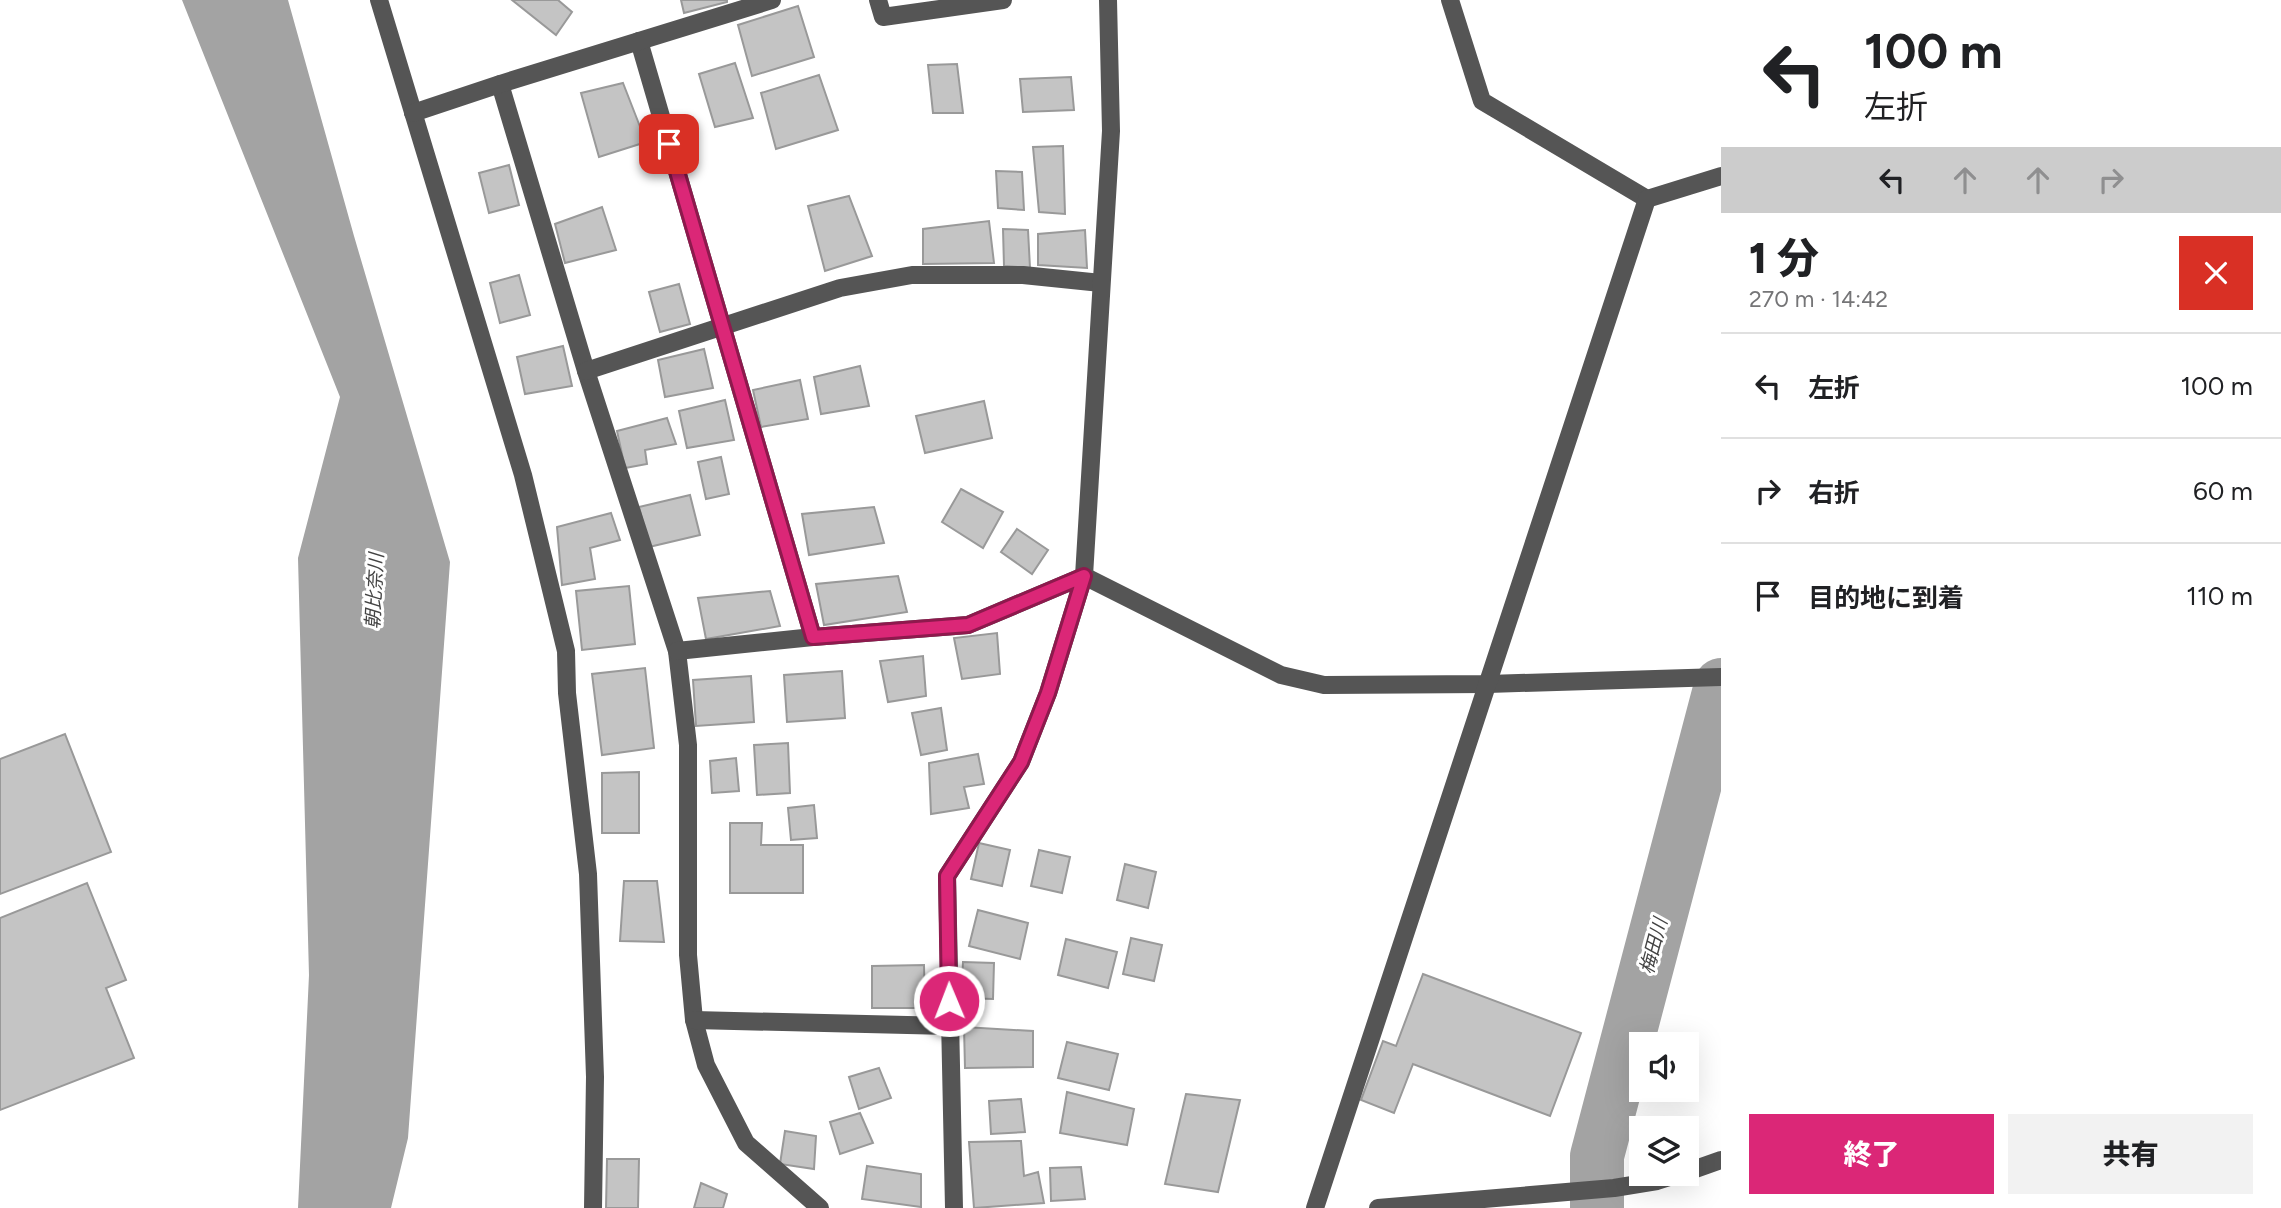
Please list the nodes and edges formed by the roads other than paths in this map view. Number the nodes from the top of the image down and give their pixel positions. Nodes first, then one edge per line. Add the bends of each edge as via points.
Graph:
1 (379, 0) edge
2 (772, 0) edge
3 (878, 0) edge
4 (999, 0) edge
5 (1108, 0) edge
6 (1450, 0) edge
7 (639, 41) junction
8 (500, 84) junction
9 (413, 113) junction
10 (1721, 176) edge
11 (1647, 199) junction
12 (1101, 283) junction
13 (723, 325) junction
14 (586, 371) junction
15 (1084, 576) junction
16 (813, 637) junction
17 (677, 651) junction
18 (1721, 677) edge
19 (1488, 684) junction
20 (694, 1020) junction
21 (949, 1026) junction
22 (1721, 1160) edge
23 (1699, 1167) edge
24 (1629, 1186) edge
25 (593, 1208) edge
26 (820, 1208) edge
27 (954, 1208) edge
28 (1315, 1208) edge
29 (1378, 1208) edge

1 - 9 street
2 - 7 street
3 - 4 street via 883,17
5 - 12 street via 1111,131
6 - 11 street via 1482,101
7 - 8 street
7 - 13 street
8 - 9 street
8 - 14 street
9 - 25 street via 523,475 566,651 588,874 596,1077
10 - 11 street
11 - 19 street
12 - 13 street via 1023,275 912,275 840,288
12 - 15 street
13 - 14 street
13 - 16 street
14 - 17 street
15 - 16 street via 968,625
15 - 19 street via 1281,675 1324,685
15 - 21 street via 1021,762 947,876
16 - 17 street
17 - 20 street via 688,745 688,955
18 - 19 street
19 - 28 street
20 - 21 street
20 - 26 street via 706,1065 746,1143
21 - 27 street
22 - 23 street
24 - 29 street

